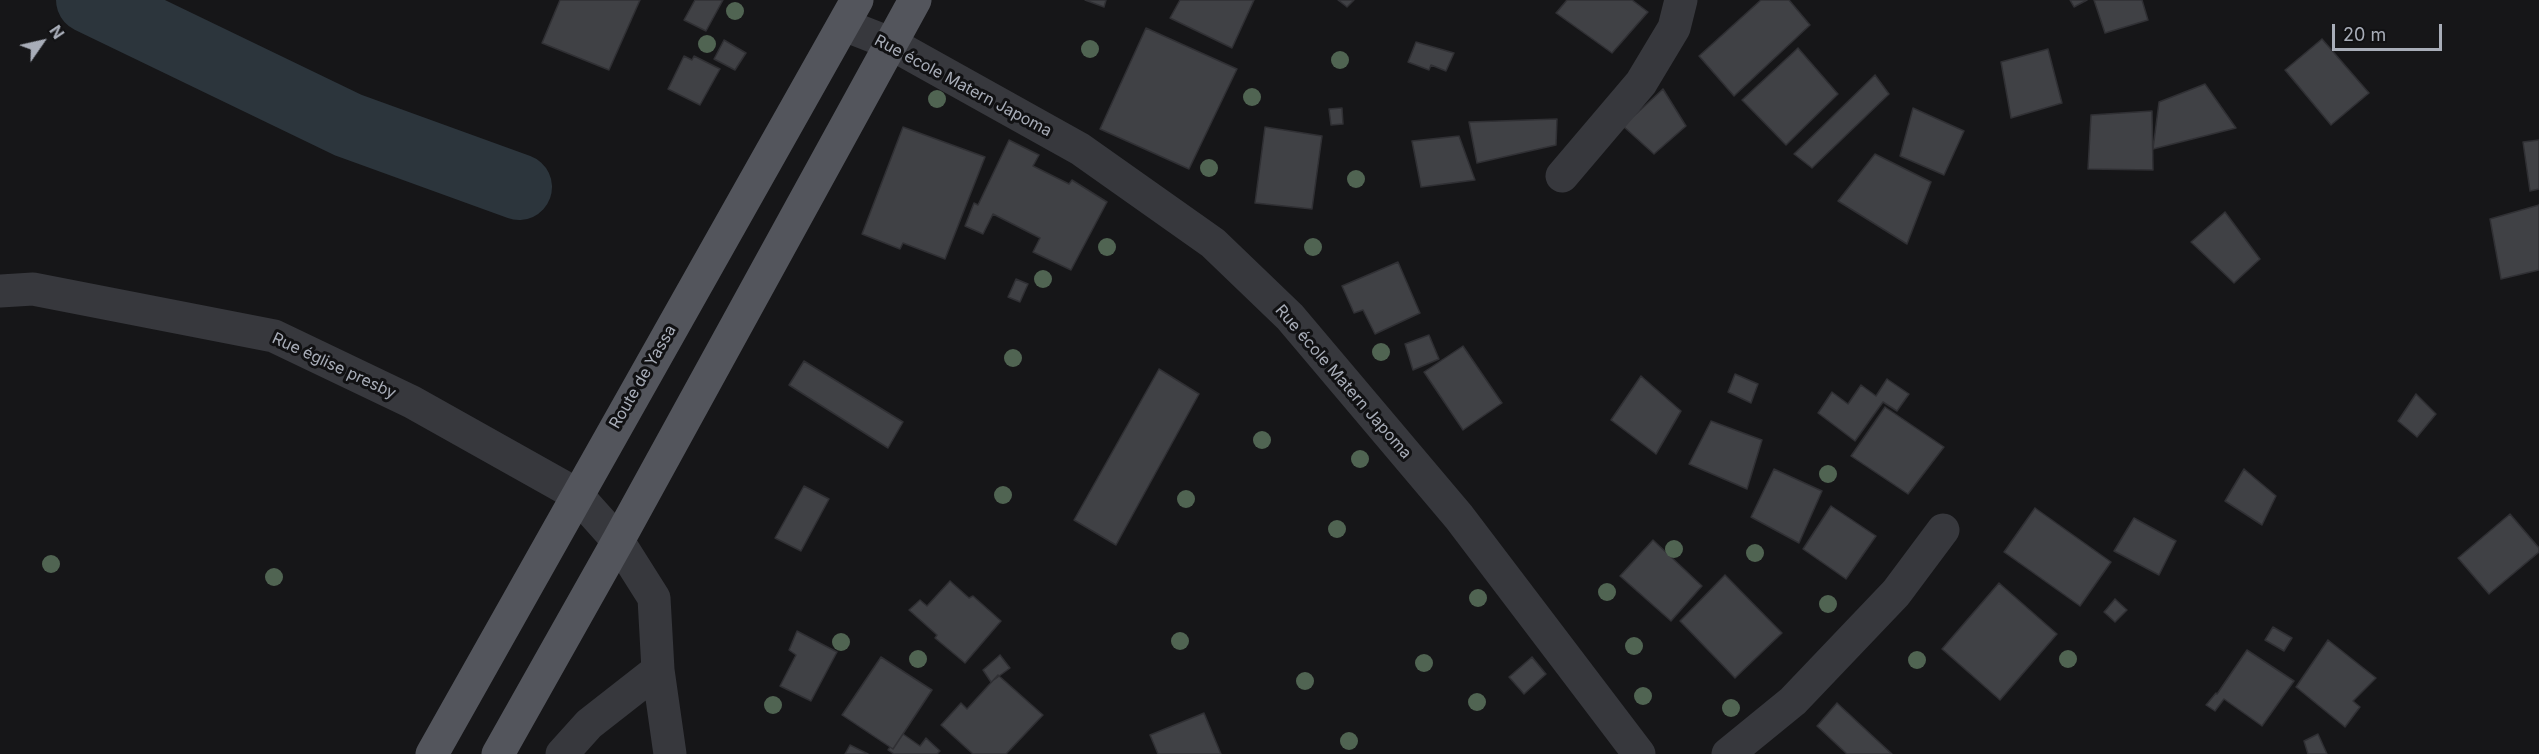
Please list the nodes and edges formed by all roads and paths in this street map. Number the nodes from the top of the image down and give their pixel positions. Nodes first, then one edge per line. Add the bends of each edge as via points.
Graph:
1 (915, 0) edge
2 (1681, 0) edge
3 (850, 13) edge
4 (890, 43) junction
5 (1562, 176) dead end
6 (0, 291) edge
7 (576, 494) junction
8 (1943, 530) dead end
9 (618, 541) junction
10 (658, 670) junction
11 (432, 754) edge
12 (498, 754) edge
13 (562, 754) edge
14 (670, 754) edge
15 (1639, 754) edge
16 (1728, 754) edge

1 - 4 main road
2 - 5 street via 1674,28 1641,83
3 - 4 street, Rue école Matern Japoma
3 - 7 main road, Route de Yassa
4 - 9 main road
4 - 15 street, Rue école Matern Japoma via 1080,149 1213,243 1290,317 1459,517
6 - 7 street, Rue église presby via 33,289 274,336 412,402
7 - 9 street, Rue église presby
7 - 11 main road, Route de Yassa
8 - 16 street via 1896,593 1793,701
9 - 10 street, Rue église presby via 654,598
9 - 12 main road
10 - 13 street via 589,724
10 - 14 street, Rue église presby

